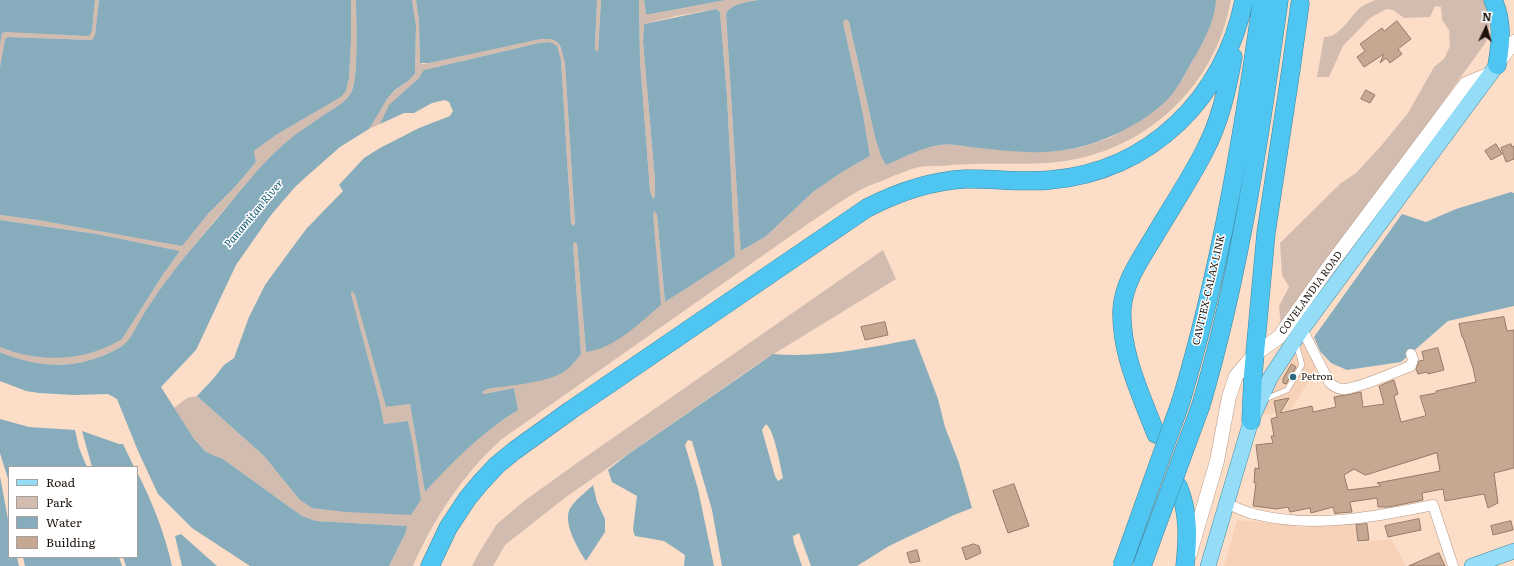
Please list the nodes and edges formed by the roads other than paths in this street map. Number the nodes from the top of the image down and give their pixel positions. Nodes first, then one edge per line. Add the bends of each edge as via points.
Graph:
1 (1493, 0) edge
2 (1265, 2) edge
3 (1300, 4) dead end
4 (1239, 25) junction
5 (1514, 42) edge
6 (1493, 70) junction
7 (1299, 334) junction
8 (1412, 354) dead end
9 (1254, 355) junction
10 (1259, 401) junction
11 (1251, 421) junction
12 (1156, 434) dead end
13 (1178, 486) dead end
14 (1226, 503) junction
15 (1514, 551) edge
16 (430, 566) edge
17 (1122, 566) edge
18 (1142, 566) edge
19 (1186, 566) edge
20 (1208, 566) edge
21 (1453, 566) edge
22 (1472, 566) edge

1 - 6 highway via 1500,28 1500,46
2 - 4 highway
2 - 17 highway, CAVITEX–CALAX LINK, bridge via 1237,159 1204,319 1182,401
2 - 18 highway, CAVITEX–CALAX LINK, bridge via 1255,163 1223,325 1201,405
3 - 9 highway via 1271,193
4 - 12 highway via 1224,101 1213,135 1131,275 1123,299 1122,322 1127,350
4 - 16 highway via 1216,78 1202,98 1173,128 1134,155 1104,169 1060,179 965,179 920,186 867,208 826,235 533,436 497,465 457,514
5 - 6 main road, COVELANDIA ROAD
6 - 7 main road, COVELANDIA ROAD
6 - 9 main road, COVELANDIA ROAD via 1466,84 1279,337
7 - 8 street via 1329,382 1334,387 1344,389 1411,366
7 - 10 main road, COVELANDIA ROAD via 1270,378
7 - 10 lane via 1302,365 1287,390
9 - 11 highway
9 - 19 main road, COVELANDIA ROAD via 1236,376 1229,397 1216,461
10 - 11 main road, COVELANDIA ROAD
11 - 14 main road, COVELANDIA ROAD
13 - 19 highway via 1185,505
14 - 20 main road, COVELANDIA ROAD
14 - 21 street via 1253,514 1283,520 1326,521 1381,516 1433,505
15 - 22 main road

